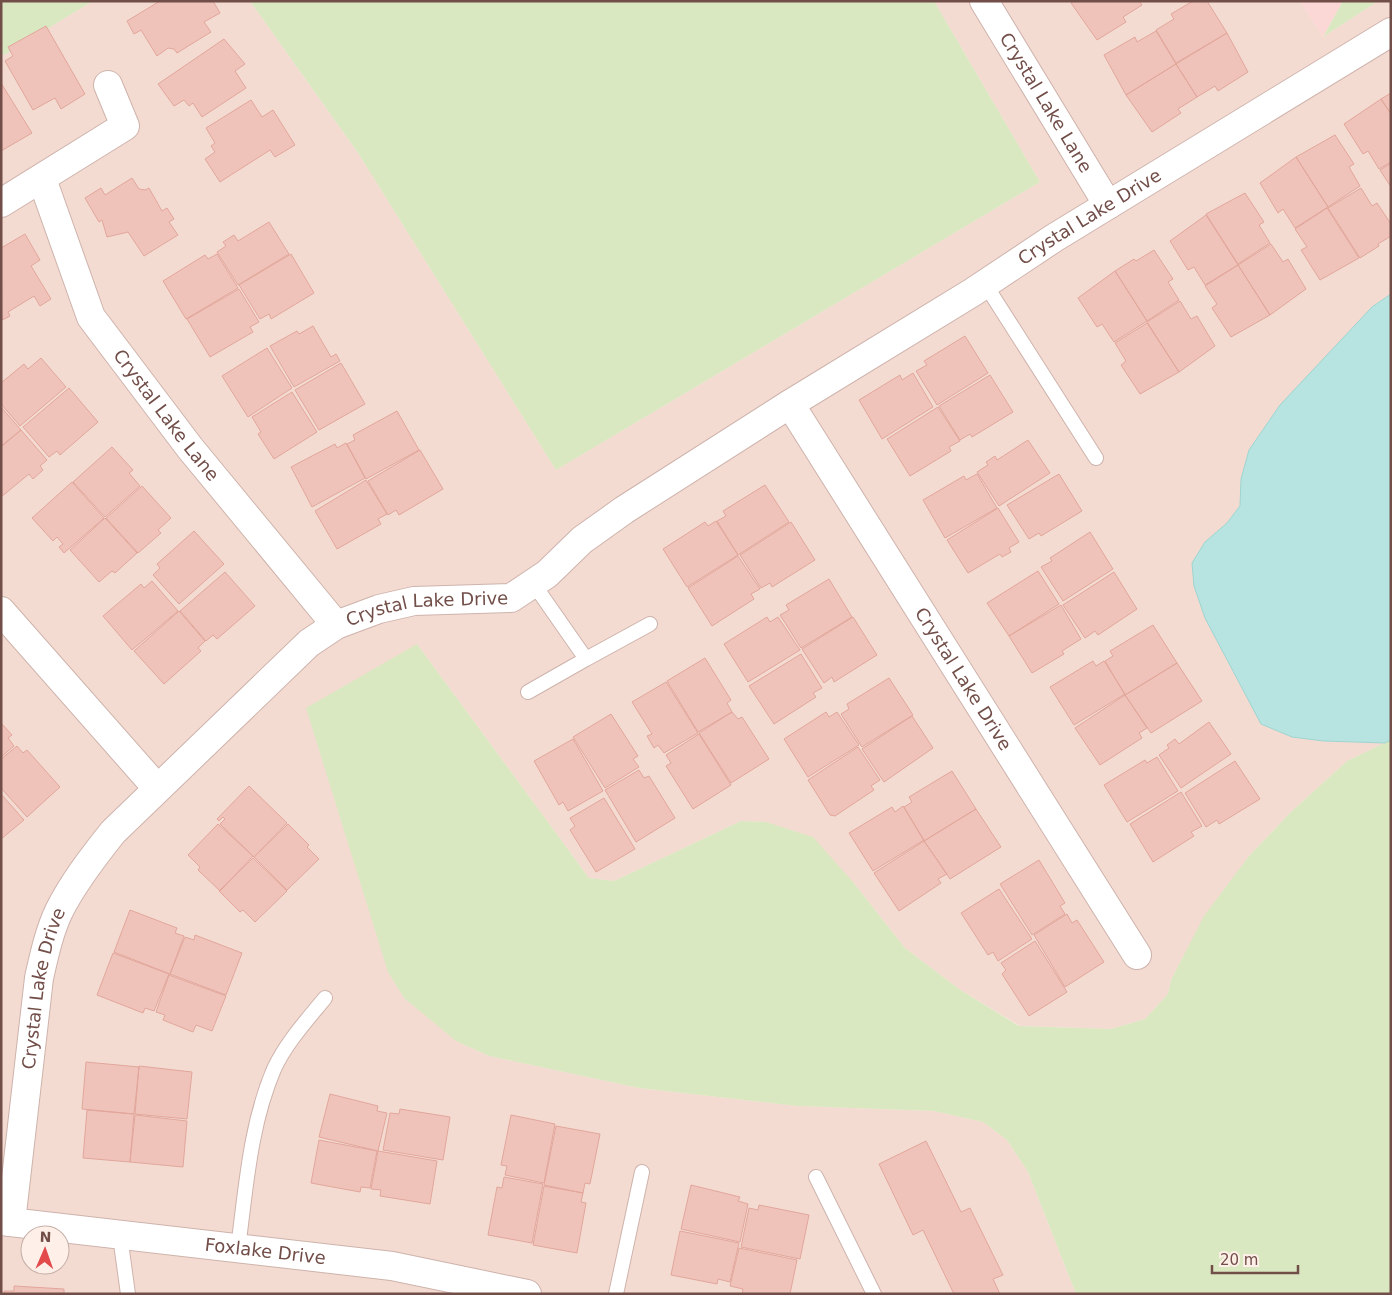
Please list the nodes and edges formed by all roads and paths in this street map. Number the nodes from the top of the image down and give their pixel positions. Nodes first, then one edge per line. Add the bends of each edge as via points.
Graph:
1 (984, 1) edge
2 (1391, 32) edge
3 (108, 85) dead end
4 (42, 179) junction
5 (1, 203) edge
6 (1108, 205) junction
7 (985, 284) junction
8 (790, 404) junction
9 (1096, 458) dead end
10 (533, 583) junction
11 (1, 611) edge
12 (336, 624) junction
13 (650, 624) dead end
14 (586, 659) junction
15 (528, 692) dead end
16 (157, 788) junction
17 (1138, 955) dead end
18 (325, 998) dead end
19 (642, 1172) dead end
20 (816, 1177) dead end
21 (6, 1222) edge
22 (120, 1236) junction
23 (238, 1248) junction
24 (128, 1294) edge
25 (527, 1294) edge
26 (616, 1294) edge
27 (874, 1294) edge

1 - 6 street, Crystal Lake Lane
2 - 6 street, Crystal Lake Drive
3 - 4 street via 125,126
4 - 5 street
4 - 12 street, Crystal Lake Lane via 91,317 190,448
6 - 7 street, Crystal Lake Drive
7 - 8 street, Crystal Lake Drive
7 - 9 lane
8 - 10 street, Crystal Lake Drive via 624,510 582,540
8 - 17 street, Crystal Lake Drive
10 - 12 street, Crystal Lake Drive via 511,598 414,601 378,609
10 - 14 lane
11 - 16 street
12 - 16 street, Crystal Lake Drive via 309,643
13 - 14 lane
14 - 15 lane
16 - 21 street, Crystal Lake Drive via 90,861 58,912 39,978
18 - 23 lane via 291,1039 274,1069 256,1122
19 - 26 lane
20 - 27 lane
21 - 22 street, Foxlake Drive
22 - 23 street, Foxlake Drive
22 - 24 lane
23 - 25 street, Foxlake Drive via 392,1266

